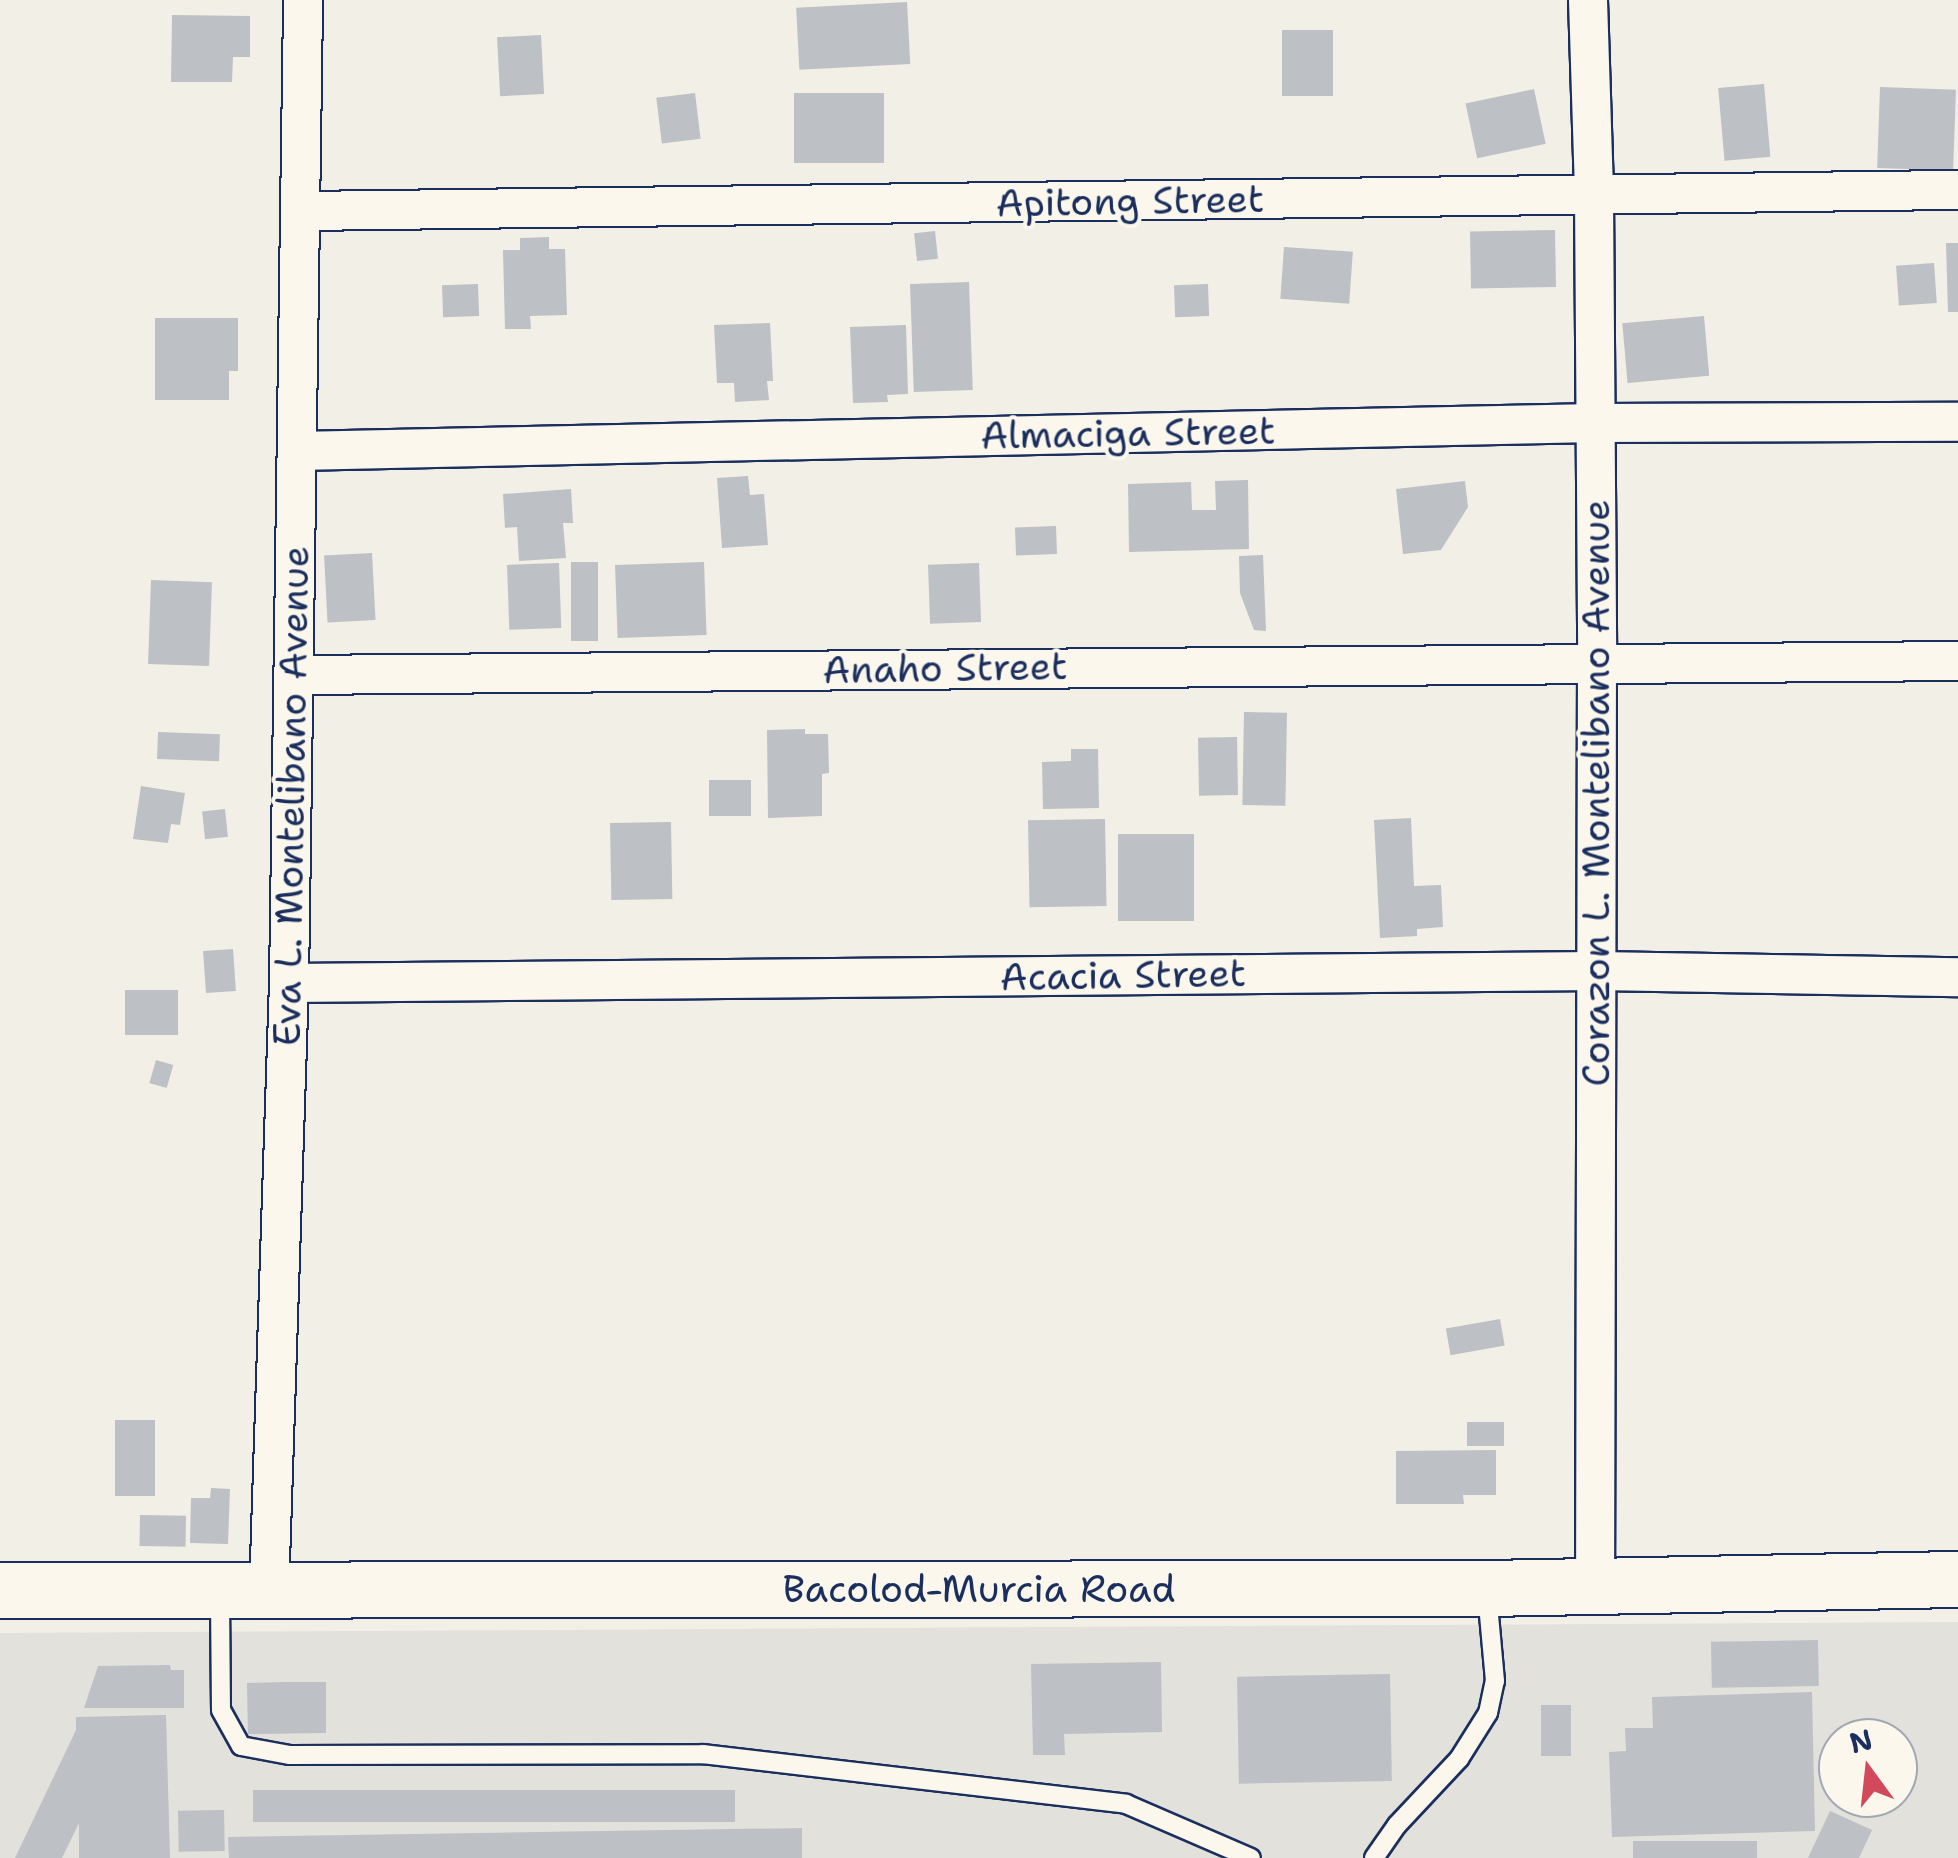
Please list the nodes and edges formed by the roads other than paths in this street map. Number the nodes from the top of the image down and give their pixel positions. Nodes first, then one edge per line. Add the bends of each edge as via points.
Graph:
1 (302, 0) edge
2 (1588, 0) edge
3 (1958, 190) edge
4 (1594, 195) junction
5 (302, 211) junction
6 (1958, 422) edge
7 (1595, 424) junction
8 (298, 451) junction
9 (1597, 661) junction
10 (1958, 661) edge
11 (292, 675) junction
12 (1598, 971) junction
13 (1958, 977) edge
14 (288, 984) junction
15 (1958, 1579) edge
16 (1595, 1585) junction
17 (1487, 1588) junction
18 (0, 1590) edge
19 (244, 1592) junction
20 (1251, 1858) edge
21 (1374, 1858) edge

1 - 5 street, Eva L. Montelibano Avenue
2 - 4 street, Corazon L. Montelibano Avenue
3 - 4 street, Apitong Street
4 - 5 street, Apitong Street
4 - 7 street, Corazon L. Montelibano Avenue
5 - 8 street, Eva L. Montelibano Avenue
6 - 7 street, Almaciga Street
7 - 8 street, Almaciga Street
7 - 9 street, Corazon L. Montelibano Avenue
8 - 11 street, Eva L. Montelibano Avenue
9 - 10 street, Anaho Street
9 - 11 street, Anaho Street
9 - 12 street, Corazon L. Montelibano Avenue
11 - 14 street, Eva L. Montelibano Avenue
12 - 13 street, Acacia Street
12 - 14 street, Acacia Street
12 - 16 street, Corazon L. Montelibano Avenue
14 - 19 street, Eva L. Montelibano Avenue
15 - 16 highway, Bacolod-Murcia Road
16 - 17 highway, Bacolod-Murcia Road
17 - 19 highway, Bacolod-Murcia Road
17 - 21 lane via 1495,1681 1488,1713 1459,1759
18 - 19 highway, Bacolod-Murcia Road
19 - 20 lane via 221,1710 241,1746 290,1755 702,1754 1126,1804

